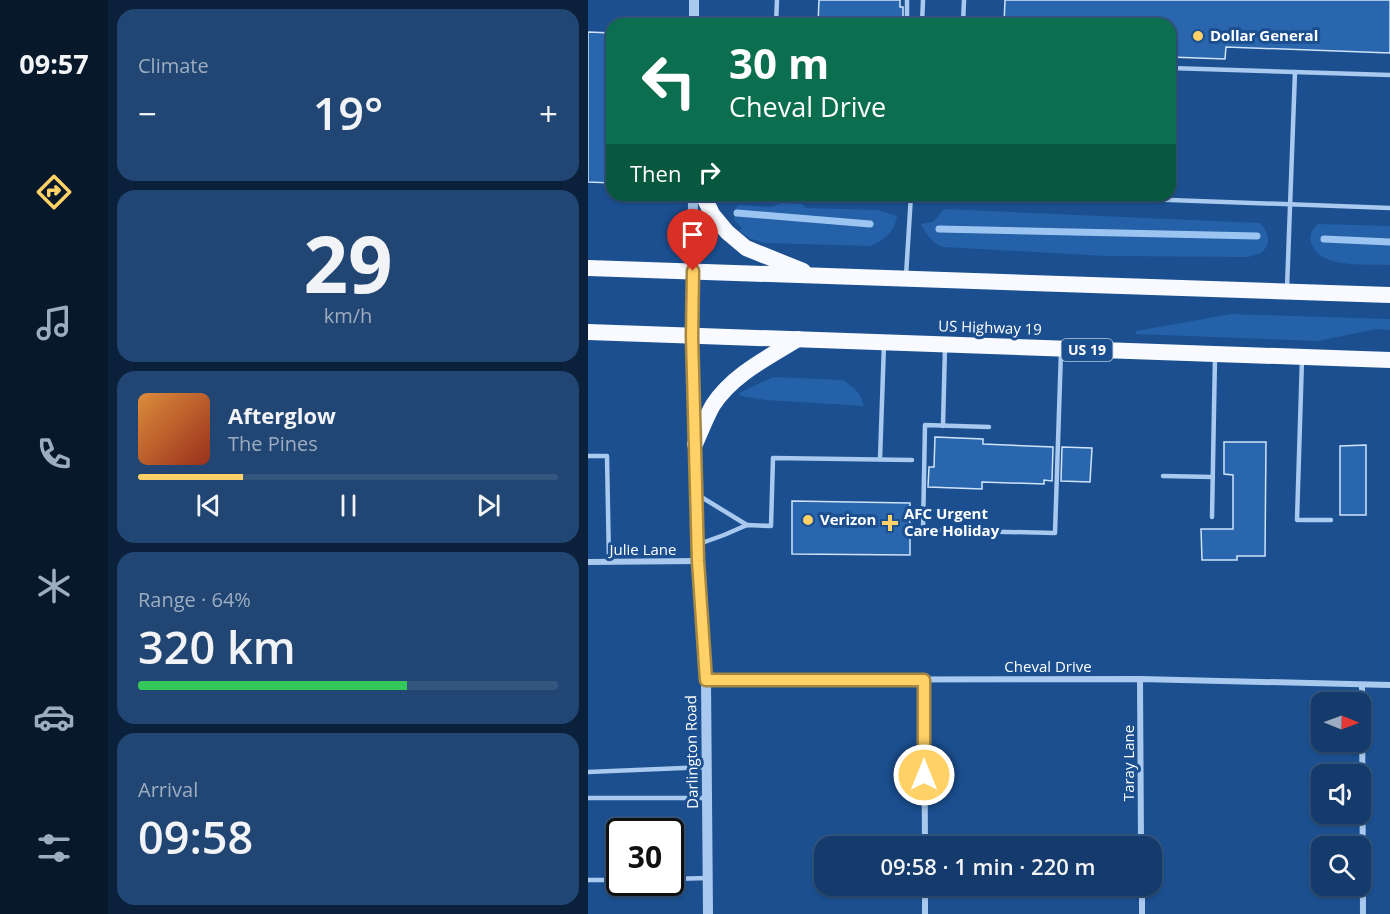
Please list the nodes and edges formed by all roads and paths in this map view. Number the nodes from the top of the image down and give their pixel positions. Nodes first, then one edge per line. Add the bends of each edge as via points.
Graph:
1 (694, 0) edge
2 (777, 0) edge
3 (907, 0) edge
4 (923, 0) edge
5 (964, 0) edge
6 (694, 18) edge
7 (776, 18) edge
8 (907, 18) edge
9 (922, 18) edge
10 (963, 18) edge
11 (1176, 68) edge
12 (1295, 72) junction
13 (1390, 75) edge
14 (1176, 200) edge
15 (693, 201) edge
16 (706, 201) edge
17 (911, 201) edge
18 (1290, 204) junction
19 (1390, 208) edge
20 (588, 268) edge
21 (693, 271) junction
22 (812, 275) junction
23 (906, 279) junction
24 (1287, 291) junction
25 (1390, 295) edge
26 (588, 332) edge
27 (692, 336) junction
28 (798, 339) junction
29 (884, 342) junction
30 (946, 345) junction
31 (1061, 349) junction
32 (1215, 354) junction
33 (1302, 357) junction
34 (1390, 360) edge
35 (943, 426) junction
36 (989, 427) dead end
37 (695, 444) junction
38 (588, 456) edge
39 (880, 459) junction
40 (912, 460) dead end
41 (1163, 476) dead end
42 (1213, 477) junction
43 (696, 494) junction
44 (1212, 517) dead end
45 (1332, 520) dead end
46 (747, 525) junction
47 (698, 544) junction
48 (698, 561) junction
49 (588, 562) edge
50 (609, 562) junction
51 (1140, 679) junction
52 (706, 680) junction
53 (924, 680) junction
54 (1362, 685) junction
55 (1390, 686) edge
56 (707, 767) junction
57 (588, 772) edge
58 (588, 798) edge
59 (707, 798) junction
60 (925, 836) edge
61 (1141, 836) edge
62 (708, 878) junction
63 (684, 879) edge
64 (588, 880) edge
65 (606, 880) edge
66 (925, 896) edge
67 (1142, 896) edge
68 (708, 914) edge
69 (925, 914) edge
70 (1142, 914) edge
71 (1363, 914) edge

1 - 6 street
2 - 7 lane
3 - 8 lane
4 - 9 lane
5 - 10 lane
11 - 12 lane
12 - 13 lane
12 - 18 lane
14 - 18 lane
15 - 21 street, Darlington Road
16 - 22 highway via 727,232 746,248
17 - 23 lane
18 - 19 lane
18 - 24 lane
20 - 21 highway
21 - 22 highway
21 - 27 street, Darlington Road
22 - 23 highway
23 - 24 highway
24 - 25 highway
26 - 27 highway, US Highway 19 / US 19
27 - 28 highway, US Highway 19 / US 19
27 - 37 street, Darlington Road
28 - 29 highway, US Highway 19 / US 19
28 - 37 highway via 723,393
29 - 30 highway, US Highway 19 / US 19
29 - 39 lane
30 - 31 highway, US Highway 19 / US 19
30 - 35 lane
31 - 32 highway, US Highway 19 / US 19
31 - 35 lane via 1054,533 923,531 925,425
32 - 33 highway, US Highway 19 / US 19
32 - 42 lane
33 - 34 highway, US Highway 19 / US 19
33 - 45 lane via 1297,520
35 - 36 lane
37 - 43 street, Darlington Road
38 - 50 lane via 607,456
39 - 40 lane
39 - 46 lane via 773,458 771,526
41 - 42 lane
42 - 44 lane
43 - 46 lane
43 - 47 street, Darlington Road
46 - 47 lane
47 - 48 street, Darlington Road
48 - 50 street, Julie Lane
48 - 52 street, Darlington Road
49 - 50 street, Julie Lane
51 - 53 street, Cheval Drive
51 - 54 street, Cheval Drive
51 - 61 street, Taray Lane
52 - 53 street, Cheval Drive
52 - 56 street, Darlington Road
53 - 60 street
54 - 55 street, Cheval Drive
54 - 71 street
56 - 57 lane
56 - 59 street, Darlington Road
58 - 59 lane
59 - 62 street, Darlington Road
62 - 63 lane
62 - 68 street, Darlington Road
64 - 65 lane
66 - 69 street
67 - 70 street

